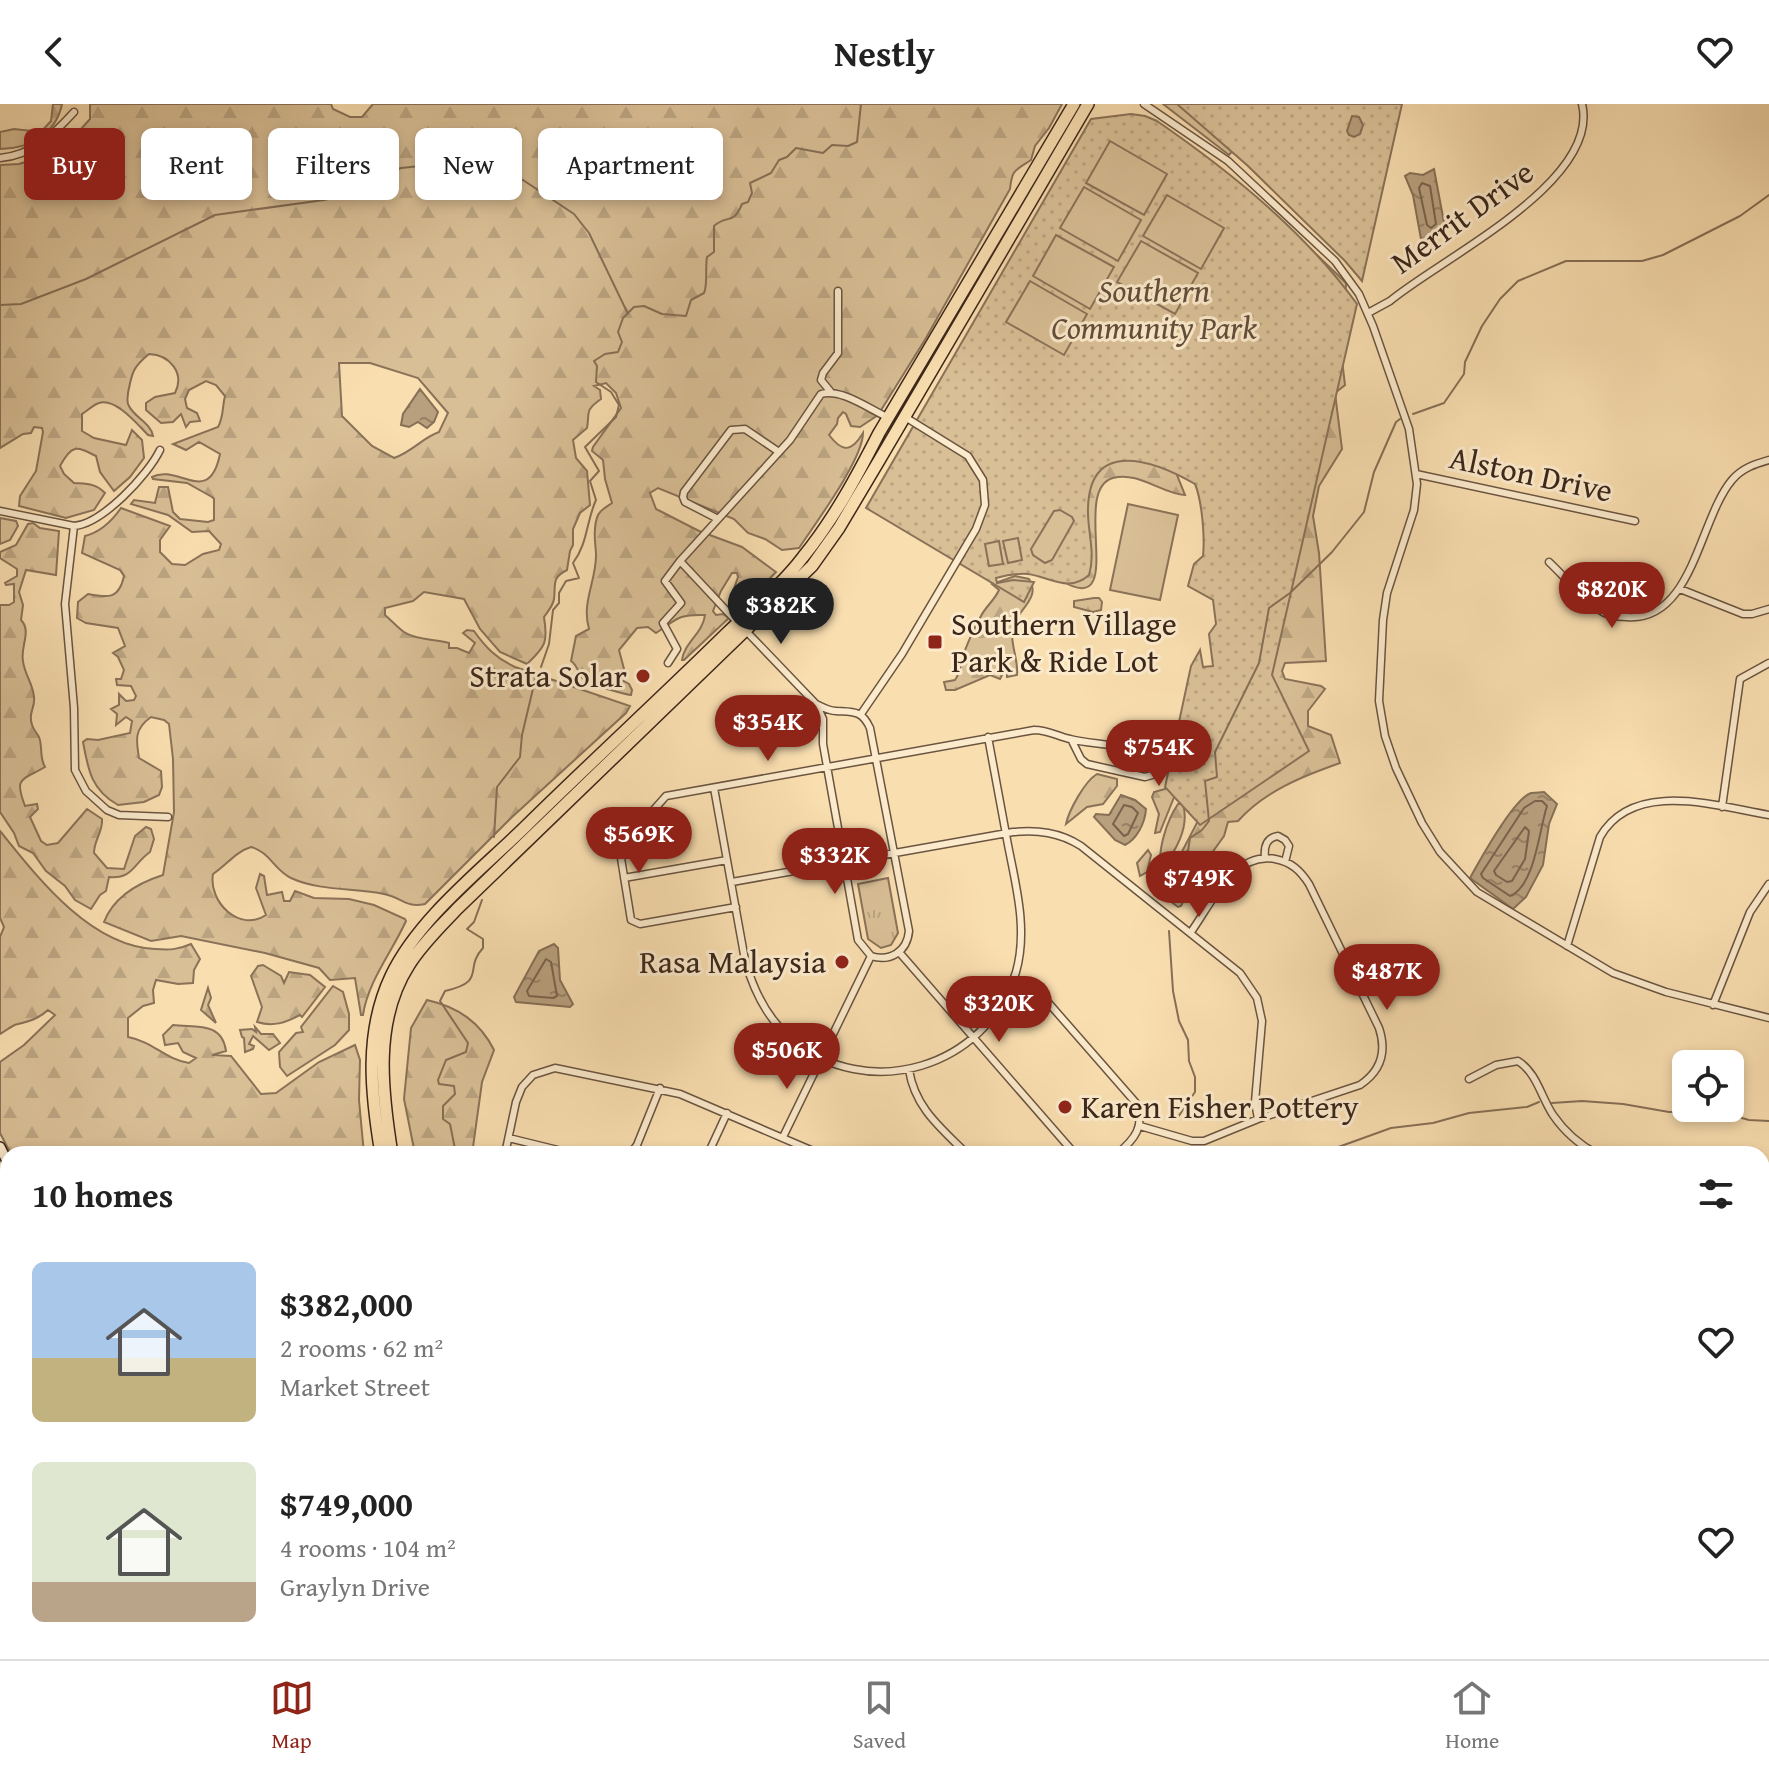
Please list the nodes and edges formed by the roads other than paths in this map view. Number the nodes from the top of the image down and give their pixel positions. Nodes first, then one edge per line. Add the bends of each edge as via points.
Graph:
1 (1074, 104) edge
2 (1088, 104) edge
3 (1144, 104) edge
4 (1582, 104) edge
5 (74, 112) dead end
6 (0, 158) edge
7 (838, 291) dead end
8 (1368, 313) junction
9 (830, 391) junction
10 (905, 416) junction
11 (889, 418) junction
12 (160, 450) dead end
13 (779, 452) junction
14 (1769, 460) edge
15 (1416, 474) junction
16 (0, 511) edge
17 (718, 519) junction
18 (1635, 521) dead end
19 (74, 526) junction
20 (680, 561) junction
21 (1549, 562) dead end
22 (1680, 589) junction
23 (1769, 609) edge
24 (742, 627) junction
25 (668, 663) dead end
26 (1769, 663) edge
27 (816, 704) junction
28 (837, 712) junction
29 (861, 714) junction
30 (824, 724) junction
31 (988, 737) junction
32 (1072, 741) junction
33 (876, 758) junction
34 (826, 767) junction
35 (714, 788) junction
36 (1722, 807) junction
37 (1769, 815) edge
38 (168, 817) dead end
39 (1006, 833) junction
40 (894, 854) junction
41 (1265, 858) junction
42 (727, 860) junction
43 (844, 862) junction
44 (1285, 862) junction
45 (624, 878) junction
46 (732, 882) junction
47 (1769, 884) edge
48 (736, 907) junction
49 (1191, 932) junction
50 (1567, 946) junction
51 (899, 952) junction
52 (871, 956) junction
53 (1013, 981) junction
54 (1713, 1005) junction
55 (1769, 1018) edge
56 (974, 1038) junction
57 (820, 1057) junction
58 (909, 1070) junction
59 (1469, 1079) dead end
60 (660, 1088) junction
61 (727, 1113) junction
62 (1258, 1119) junction
63 (1140, 1126) junction
64 (783, 1137) junction
65 (509, 1138) junction
66 (380, 1146) edge
67 (391, 1146) edge
68 (507, 1146) edge
69 (542, 1146) edge
70 (636, 1146) edge
71 (712, 1146) edge
72 (803, 1146) edge
73 (959, 1146) edge
74 (1068, 1146) edge
75 (1126, 1146) edge
76 (1587, 1146) edge

1 - 11 highway
2 - 10 highway
3 - 8 street via 1254,184 1335,261
4 - 8 street, Merrit Drive via 1580,138 1557,177 1526,207
5 - 6 street via 32,149
7 - 9 street via 838,353 821,380
8 - 15 street via 1403,408
9 - 11 street
9 - 13 street via 821,394
10 - 24 highway via 812,566
10 - 29 street via 968,456 983,480 985,505 918,628
11 - 24 highway via 819,537
12 - 19 street via 120,499 90,522
13 - 17 street
13 - 17 street via 745,429 731,430 683,497
14 - 22 street via 1746,468 1730,482
15 - 18 street, Alston Drive
15 - 50 street via 1414,510 1383,620 1379,701 1385,736 1422,823 1458,874 1477,892
16 - 19 street
17 - 20 street
19 - 38 street via 65,604 75,770 86,791 107,810
20 - 24 street
20 - 25 street via 665,581 681,603 663,623 677,649
21 - 22 street via 1599,610 1619,617 1653,614
22 - 23 street via 1743,614
24 - 27 street
24 - 66 highway via 619,735 412,941 391,975 374,1036 371,1085
24 - 67 highway via 458,908 408,966 392,1005 384,1053 382,1084
26 - 36 street via 1740,679
27 - 28 street
27 - 30 street
28 - 29 street
28 - 30 street
29 - 33 street
30 - 34 street
31 - 32 street via 1041,730
31 - 33 street
31 - 39 street
32 - 32 street via 1081,759 1092,766 1145,777 1156,769 1148,754
33 - 34 street
33 - 40 street
34 - 35 street
34 - 43 street
35 - 42 street
35 - 45 street via 660,800 620,848
36 - 37 street
36 - 50 street via 1657,801 1613,818 1600,837
39 - 40 street
39 - 49 street via 1040,831 1075,842
39 - 53 street via 1022,934
40 - 43 street
40 - 51 street via 909,934
41 - 44 street
41 - 44 street via 1268,841 1278,836 1289,846
41 - 49 street via 1233,872
42 - 45 street
42 - 46 street
43 - 46 street
43 - 52 street via 858,940
44 - 62 street via 1309,884 1379,1028 1382,1056 1374,1074 1360,1085
45 - 48 street via 630,918 636,924
46 - 48 street
47 - 54 street via 1750,912
48 - 57 street via 750,976 767,1011 790,1038
49 - 62 street via 1240,973 1257,998 1262,1021
50 - 54 street via 1613,973
51 - 52 street via 888,958
51 - 56 street
52 - 57 street
53 - 56 street via 998,1011
53 - 63 street via 1039,992 1136,1103
54 - 55 street
56 - 58 street via 948,1056
56 - 74 street
57 - 58 street via 867,1071
57 - 64 street
58 - 73 street via 923,1109
59 - 76 street via 1518,1061 1565,1129
60 - 61 street
60 - 65 street via 548,1069 533,1075 518,1094
60 - 70 street
61 - 64 street
61 - 71 street
62 - 63 street via 1198,1142
63 - 75 street
64 - 72 street
65 - 68 street
65 - 69 street

